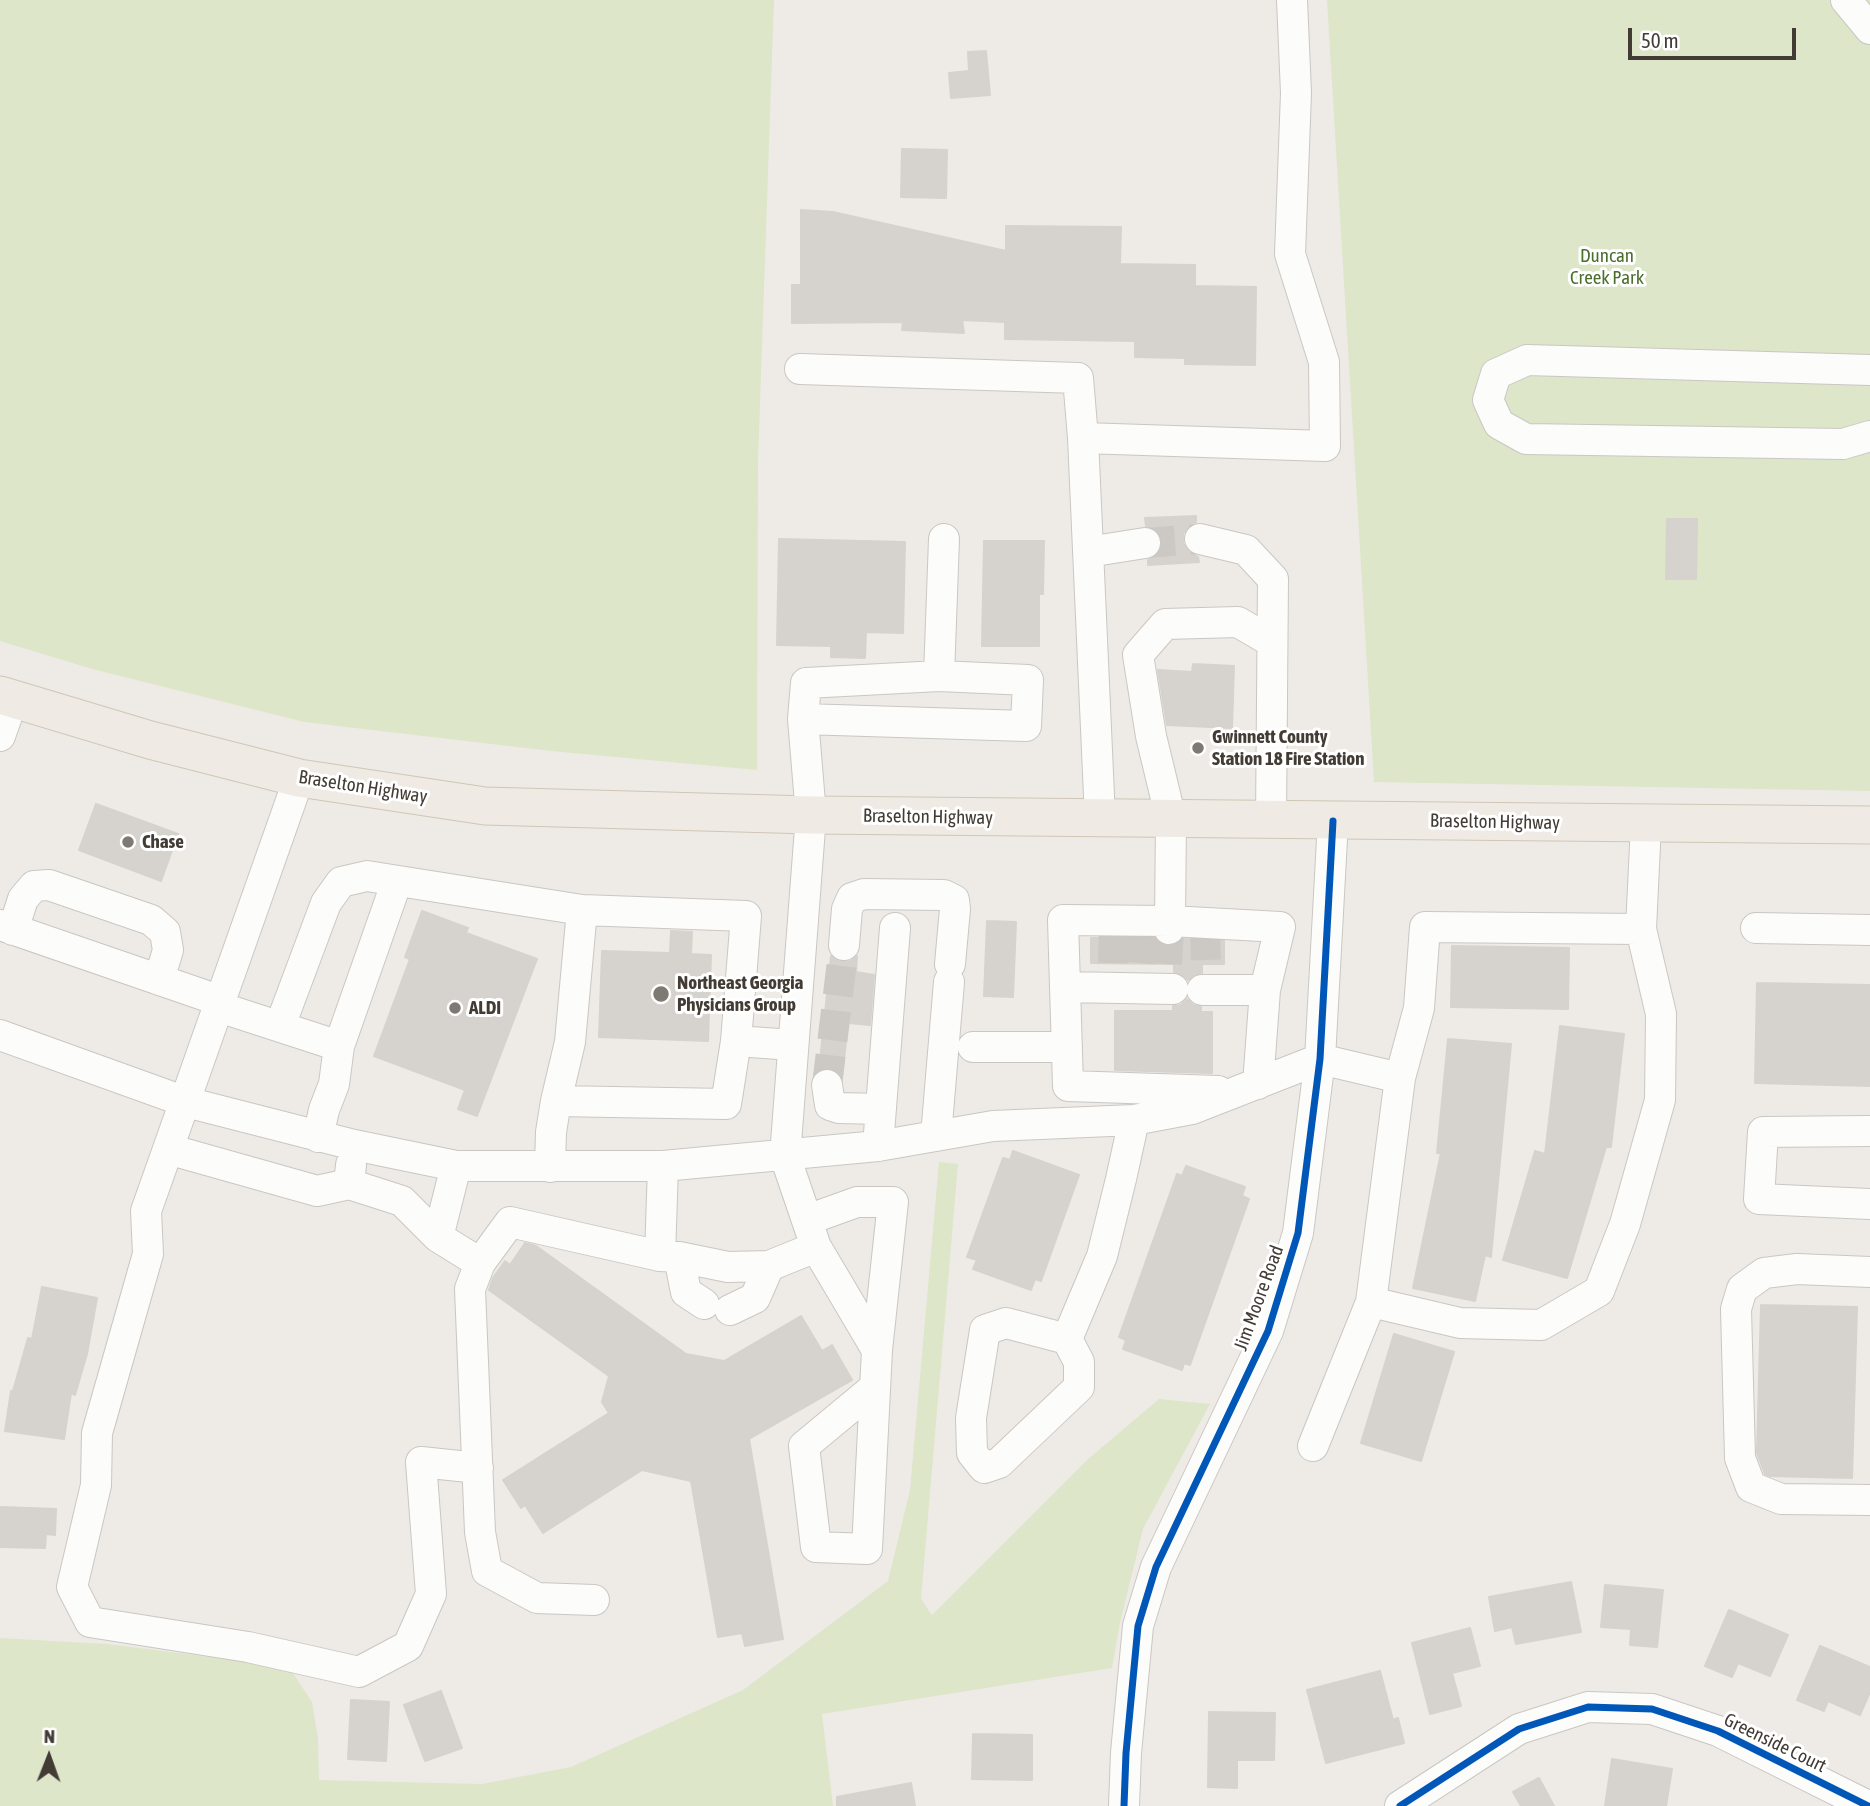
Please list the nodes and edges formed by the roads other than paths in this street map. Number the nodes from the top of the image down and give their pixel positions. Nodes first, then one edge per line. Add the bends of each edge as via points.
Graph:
1 (1292, 0) edge
2 (1846, 0) edge
3 (1870, 29) edge
4 (800, 369) dead end
5 (1870, 370) edge
6 (1870, 436) edge
7 (1083, 438) junction
8 (944, 540) dead end
9 (1200, 540) tunnel mouth
10 (1145, 543) tunnel mouth
11 (1088, 552) junction
12 (1272, 642) junction
13 (939, 676) junction
14 (7, 697) edge
15 (803, 719) junction
16 (0, 736) edge
17 (299, 778) junction
18 (811, 815) junction
19 (1100, 818) junction
20 (1171, 819) junction
21 (1271, 820) junction
22 (1333, 821) junction
23 (1646, 824) junction
24 (1870, 825) edge
25 (397, 881) junction
26 (582, 910) junction
27 (1142, 925) junction
28 (7, 928) edge
29 (1756, 928) dead end
30 (895, 929) dead end
31 (1642, 929) junction
32 (1870, 930) edge
33 (844, 945) tunnel mouth
34 (159, 980) junction
35 (1065, 987) junction
36 (1265, 990) junction
37 (220, 1004) junction
38 (280, 1026) junction
39 (0, 1035) edge
40 (736, 1041) junction
41 (793, 1045) junction
42 (339, 1046) junction
43 (1067, 1046) junction
44 (973, 1048) dead end
45 (1320, 1059) junction
46 (1400, 1078) junction
47 (827, 1085) tunnel mouth
48 (1099, 1088) junction
49 (1249, 1088) junction
50 (556, 1101) junction
51 (186, 1102) junction
52 (881, 1109) junction
53 (1134, 1120) junction
54 (1100, 1122) junction
55 (1870, 1131) edge
56 (936, 1136) junction
57 (318, 1137) junction
58 (354, 1145) junction
59 (878, 1146) junction
60 (168, 1149) junction
61 (785, 1156) junction
62 (456, 1166) junction
63 (663, 1166) junction
64 (550, 1167) junction
65 (349, 1184) junction
66 (1870, 1204) edge
67 (812, 1234) junction
68 (438, 1237) junction
69 (670, 1256) junction
70 (480, 1263) junction
71 (769, 1266) junction
72 (1870, 1272) edge
73 (1371, 1302) junction
74 (1067, 1339) junction
75 (877, 1350) junction
76 (874, 1388) junction
77 (1313, 1446) dead end
78 (478, 1468) junction
79 (1870, 1500) edge
80 (594, 1600) dead end
81 (1124, 1806) edge
82 (1401, 1806) edge
83 (1868, 1806) edge

1 - 7 street via 1296,93 1290,254 1324,362 1325,446
2 - 3 street
4 - 7 street via 1078,378
5 - 6 street via 1527,360 1496,374 1488,400 1499,424 1526,439 1843,444
7 - 11 street
8 - 13 street
9 - 12 street via 1247,550 1273,579
10 - 11 street
11 - 19 street
12 - 20 street via 1238,622 1165,624 1138,655
12 - 21 street
13 - 15 street via 806,683
13 - 15 street via 1028,680 1026,726
14 - 16 street
14 - 17 main road, Braselton Highway
15 - 18 street
17 - 18 main road, Braselton Highway via 485,806
17 - 37 street
18 - 19 main road, Braselton Highway
18 - 41 street
19 - 20 main road, Braselton Highway
20 - 21 main road, Braselton Highway
20 - 27 street
21 - 22 main road, Braselton Highway
22 - 23 main road, Braselton Highway
22 - 45 street, Jim Moore Road
23 - 24 main road, Braselton Highway
23 - 31 street
25 - 26 street
25 - 38 street via 367,876 341,882 326,903
25 - 42 street
26 - 40 street via 747,916
26 - 50 street via 570,1042
27 - 35 street via 1063,920
27 - 36 street via 1280,927
28 - 34 street
28 - 34 street via 34,886 49,885 152,920 165,932 168,950
29 - 32 street
30 - 52 street
31 - 46 street via 1425,927 1419,1008
31 - 73 street via 1661,1014 1660,1100 1625,1224 1599,1291 1541,1325 1460,1323
33 - 56 street via 852,898 864,894 944,895 954,900
34 - 37 street
35 - 36 street via 1163,979
35 - 43 street
36 - 49 street
37 - 38 street
37 - 51 street
38 - 42 street
39 - 51 street
40 - 41 street
40 - 50 street via 726,1104
41 - 61 street
42 - 57 street via 334,1084
43 - 44 street
43 - 48 street via 1068,1086
45 - 46 street
45 - 49 street
45 - 81 street, Jim Moore Road via 1298,1233 1268,1331 1156,1567 1138,1626
46 - 73 street
47 - 52 street via 830,1105
48 - 49 street
48 - 54 street
49 - 53 street via 1192,1109
50 - 64 street
51 - 57 street
51 - 60 street
52 - 59 street
53 - 54 street
53 - 74 street via 1102,1256
54 - 56 street via 993,1126
55 - 66 street via 1763,1132 1759,1199
56 - 59 street
57 - 58 street
58 - 62 street
58 - 65 street
59 - 61 street
60 - 65 street via 317,1191
60 - 78 street via 146,1211 148,1254 97,1433 96,1485 72,1587 90,1622 248,1647 359,1672 408,1646 431,1594 421,1462
61 - 63 street
61 - 67 street
62 - 64 street
62 - 68 street
63 - 64 street
63 - 69 street
65 - 68 street via 402,1201
67 - 71 street
67 - 75 street
67 - 75 street via 857,1202 893,1202
68 - 70 street
69 - 70 street via 510,1222
69 - 71 street via 728,1267
69 - 71 street via 686,1292 717,1307 755,1298
70 - 78 street via 470,1289
72 - 79 street via 1797,1269 1764,1273 1742,1289 1735,1309 1740,1458 1751,1487 1781,1499
73 - 77 street
74 - 74 street via 1079,1362 1079,1387 999,1463 984,1468 972,1453 971,1418 985,1330 1006,1323
75 - 76 street
76 - 76 street via 866,1549 816,1547 804,1446
78 - 80 street via 480,1532 488,1572 537,1598
82 - 83 street, Greenside Court via 1519,1729 1588,1707 1652,1709 1718,1731

